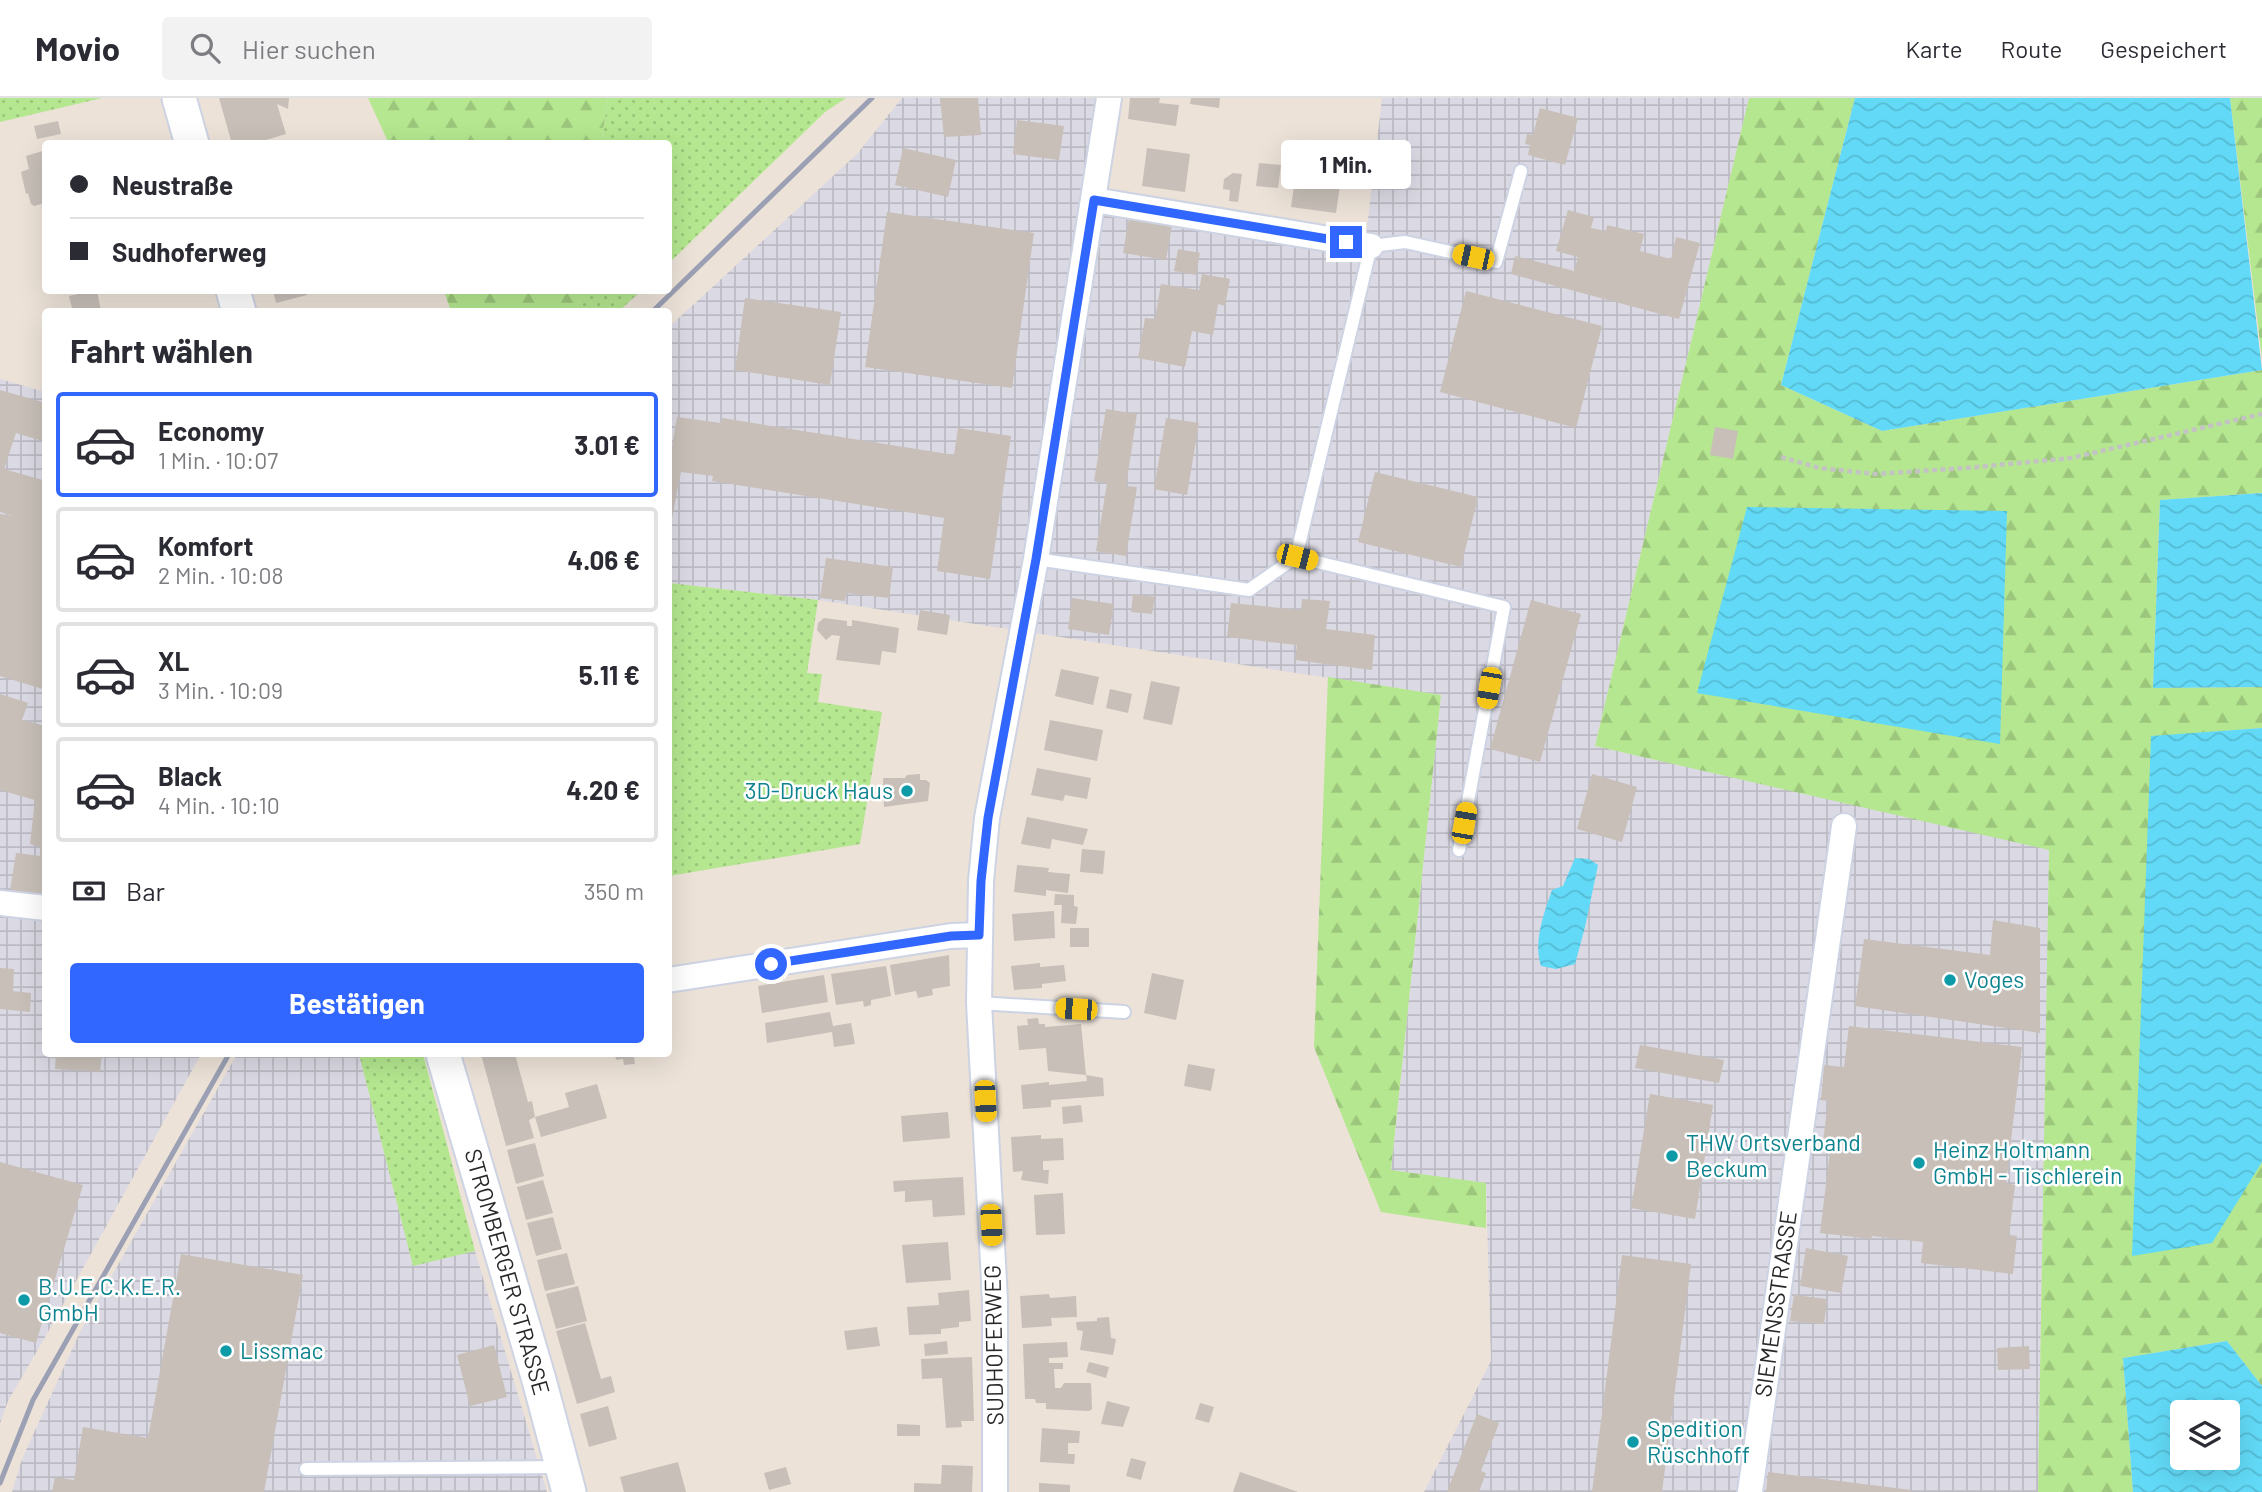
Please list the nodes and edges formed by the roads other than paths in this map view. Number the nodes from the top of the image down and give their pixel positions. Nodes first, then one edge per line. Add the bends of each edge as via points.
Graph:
1 (179, 98) edge
2 (1109, 98) edge
3 (191, 140) edge
4 (1521, 172) dead end
5 (1094, 200) junction
6 (1371, 246) junction
7 (1297, 557) junction
8 (1036, 559) junction
9 (1844, 826) dead end
10 (1459, 850) dead end
11 (0, 903) edge
12 (42, 908) edge
13 (979, 935) junction
14 (672, 978) edge
15 (979, 1003) junction
16 (1124, 1012) dead end
17 (444, 1057) edge
18 (306, 1469) dead end
19 (566, 1479) edge
20 (995, 1492) edge
21 (1750, 1492) edge

1 - 3 main road
2 - 5 street, SUDHOFERWEG
4 - 6 lane via 1496,262 1405,242
5 - 6 street
5 - 8 street, SUDHOFERWEG
6 - 7 lane
7 - 8 lane via 1250,590
7 - 10 lane via 1504,607
8 - 13 street, SUDHOFERWEG via 988,818
9 - 21 street, SIEMENSSTRASSE
11 - 12 street
13 - 14 street
13 - 15 street, SUDHOFERWEG
15 - 16 lane
15 - 20 street, SUDHOFERWEG via 995,1300
17 - 19 main road, STROMBERGER STRASSE
18 - 19 lane

